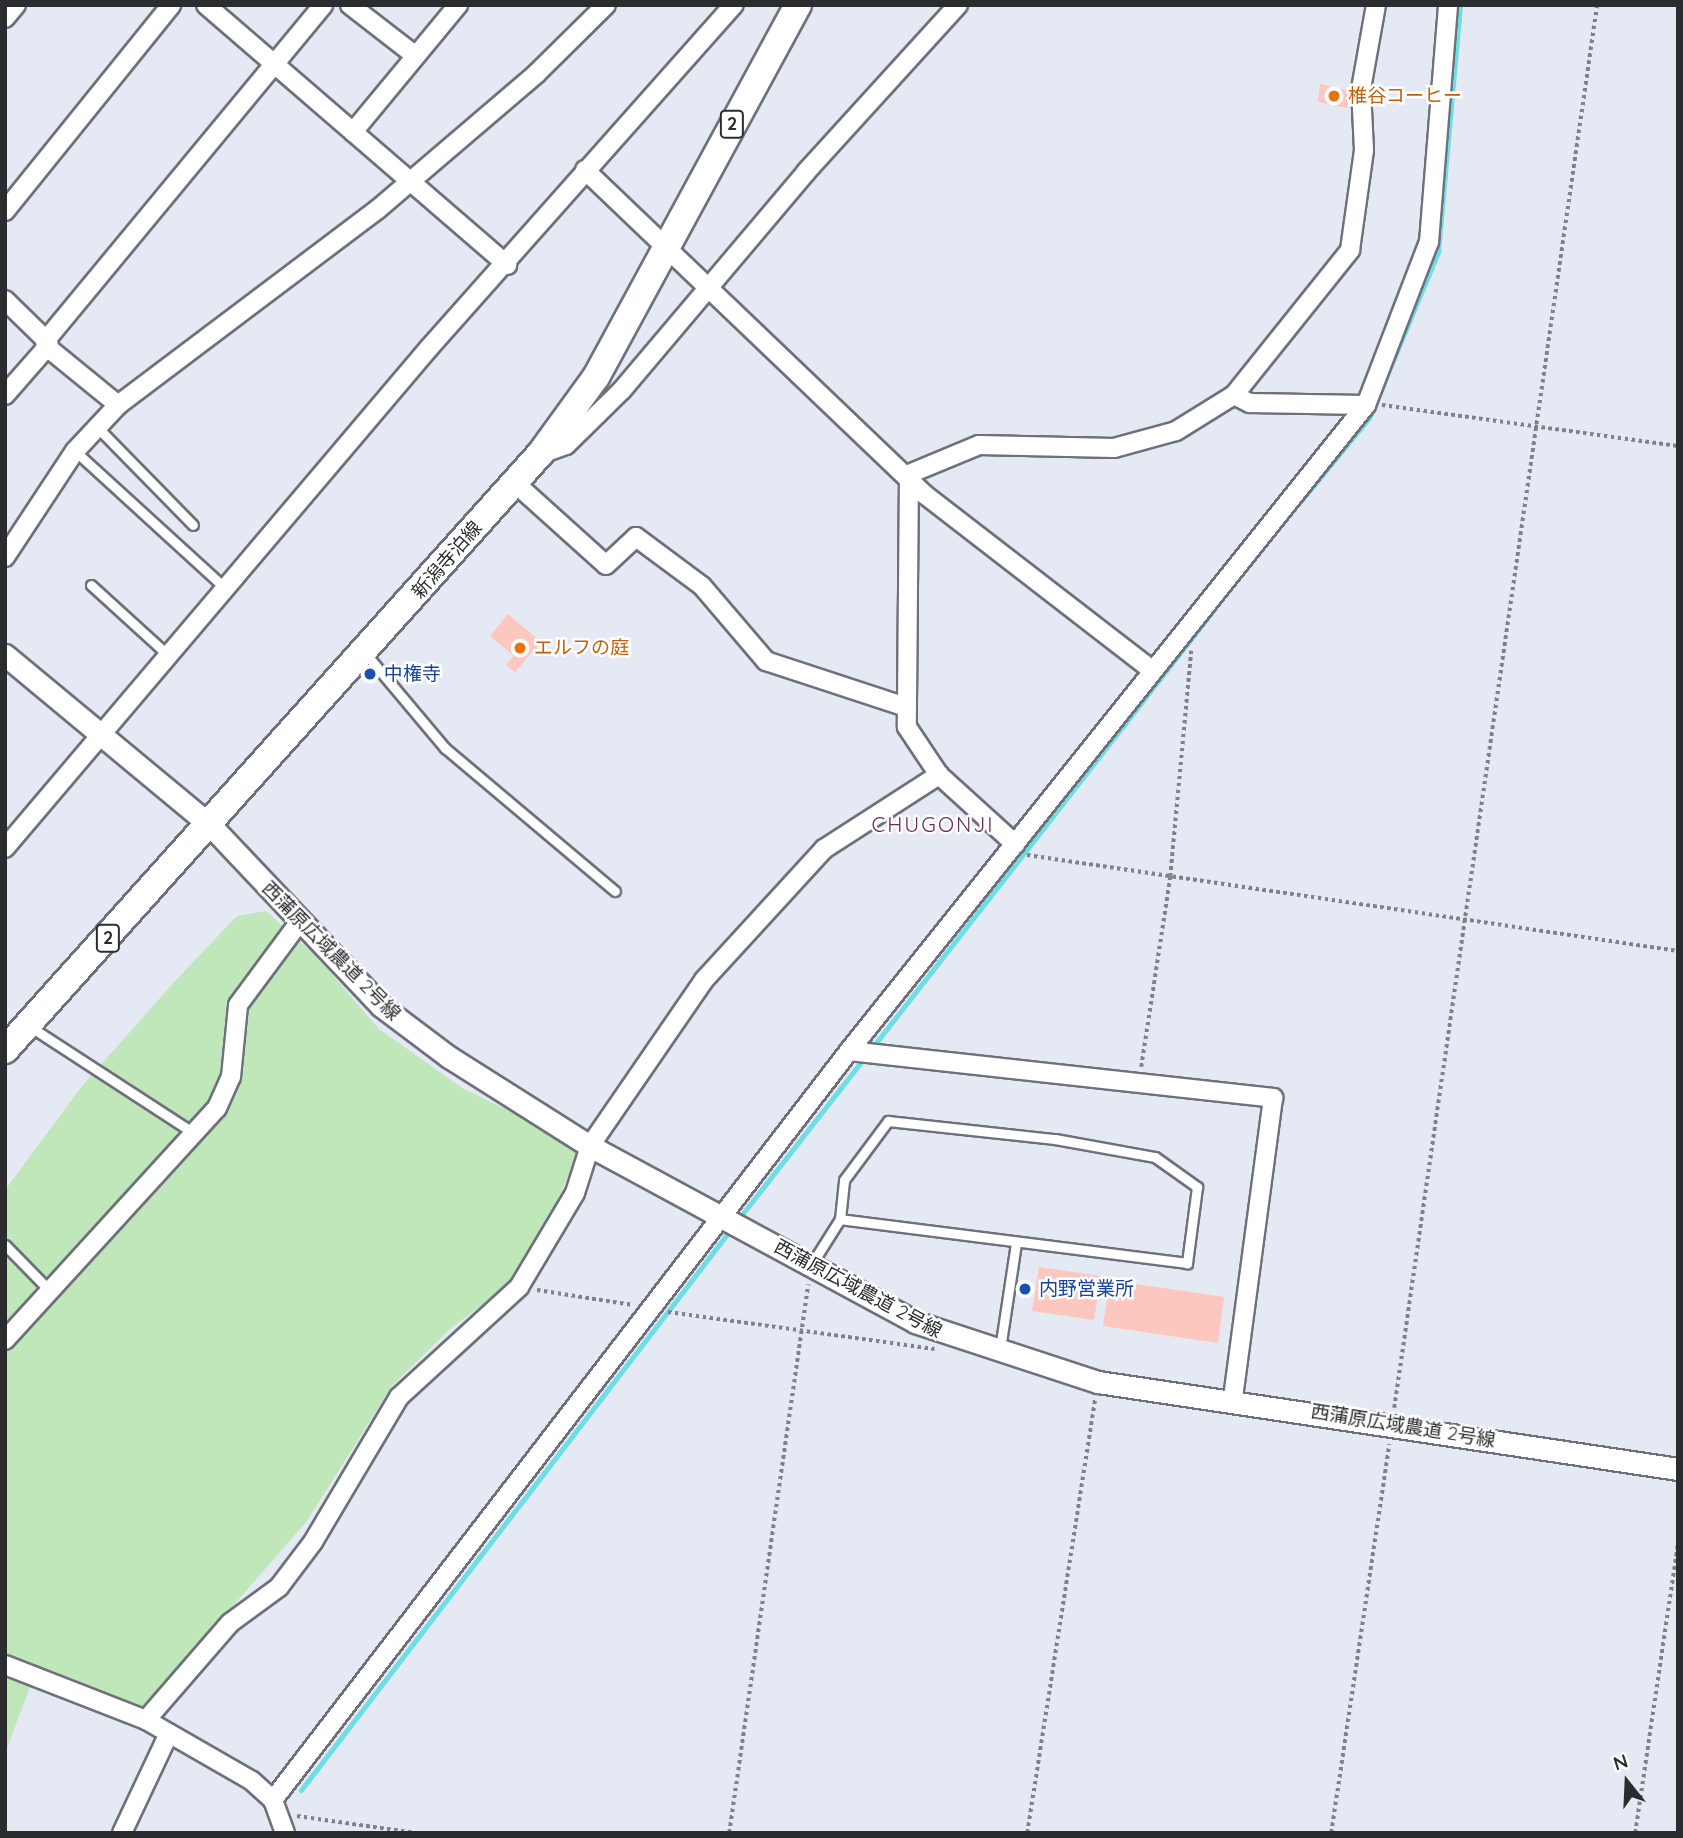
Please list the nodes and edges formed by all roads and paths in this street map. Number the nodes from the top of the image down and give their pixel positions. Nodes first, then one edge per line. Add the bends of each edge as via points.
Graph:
1 (16, 5) edge
2 (171, 5) edge
3 (205, 5) edge
4 (323, 5) edge
5 (350, 5) edge
6 (458, 5) edge
7 (606, 5) edge
8 (734, 5) edge
9 (798, 5) edge
10 (958, 5) edge
11 (1376, 5) edge
12 (1448, 5) edge
13 (1597, 5) edge
14 (5, 18) edge
15 (416, 56) junction
16 (276, 66) junction
17 (353, 132) junction
18 (585, 170) junction
19 (410, 181) junction
20 (5, 211) edge
21 (666, 243) junction
22 (507, 265) junction
23 (709, 288) junction
24 (5, 300) edge
25 (47, 343) junction
26 (5, 395) edge
27 (1234, 395) junction
28 (118, 405) junction
29 (1366, 405) junction
30 (96, 426) junction
31 (1535, 426) junction
32 (1678, 446) edge
33 (75, 451) junction
34 (540, 454) junction
35 (909, 474) junction
36 (515, 483) junction
37 (193, 525) dead end
38 (5, 557) edge
39 (91, 585) dead end
40 (225, 589) junction
41 (1195, 611) junction
42 (365, 653) junction
43 (5, 655) edge
44 (168, 655) junction
45 (1153, 671) junction
46 (903, 706) junction
47 (105, 734) junction
48 (939, 775) junction
49 (211, 826) junction
50 (1015, 844) junction
51 (5, 848) edge
52 (1170, 877) junction
53 (615, 891) dead end
54 (1465, 920) junction
55 (298, 924) junction
56 (1678, 951) edge
57 (28, 1026) junction
58 (5, 1050) edge
59 (849, 1051) junction
60 (1139, 1083) junction
61 (192, 1132) junction
62 (590, 1146) junction
63 (724, 1218) junction
64 (840, 1219) junction
65 (1016, 1243) junction
66 (5, 1245) edge
67 (811, 1265) junction
68 (519, 1287) junction
69 (49, 1290) junction
70 (657, 1308) junction
71 (801, 1331) junction
72 (5, 1339) edge
73 (960, 1342) junction
74 (998, 1354) junction
75 (1098, 1382) junction
76 (1233, 1399) junction
77 (1392, 1424) junction
78 (1678, 1469) edge
79 (1678, 1543) edge
80 (5, 1665) edge
81 (146, 1720) junction
82 (169, 1733) junction
83 (275, 1807) junction
84 (122, 1833) edge
85 (285, 1833) edge
86 (416, 1833) edge
87 (729, 1833) edge
88 (1027, 1833) edge
89 (1331, 1833) edge
90 (1635, 1833) edge

1 - 14 street
2 - 20 street
3 - 16 street
4 - 16 street
5 - 15 street
6 - 15 street
7 - 19 street
8 - 18 street
9 - 21 main road, 新潟寺泊線 / 2
10 - 23 street
11 - 27 street via 1361,89 1364,150 1350,250
12 - 29 street via 1429,242
13 - 31 path
15 - 17 street
16 - 17 street
16 - 25 street
17 - 19 street
18 - 21 street
18 - 22 street
19 - 22 street
19 - 28 street
21 - 23 street
21 - 34 main road, 新潟寺泊線 / 2 via 596,377
22 - 40 street
23 - 34 street via 566,445
23 - 35 street via 794,374
24 - 25 street
25 - 26 street
25 - 28 street
27 - 29 street via 1250,403
27 - 35 street via 1176,431 1114,448 979,445
28 - 30 street
29 - 31 path
29 - 41 street
30 - 33 street
30 - 37 lane
31 - 32 path
31 - 54 path
33 - 38 street
33 - 40 lane
34 - 36 main road, 新潟寺泊線 / 2
35 - 45 street via 924,494
35 - 46 street via 910,649
36 - 42 main road, 新潟寺泊線 / 2
36 - 46 street via 606,565 636,537 702,586 766,661
39 - 44 lane
40 - 44 street
41 - 45 street
41 - 52 path
42 - 49 main road, 新潟寺泊線 / 2
42 - 53 lane via 445,748
43 - 47 street, 西蒲原広域農道 2号線
44 - 47 street
45 - 50 street
46 - 48 street via 907,727
47 - 49 street, 西蒲原広域農道 2号線
47 - 51 street
48 - 50 street
48 - 62 street via 824,849 704,980
49 - 55 street, 西蒲原広域農道 2号線
49 - 57 main road, 新潟寺泊線 / 2
50 - 52 path via 1046,860
50 - 59 street
52 - 54 path
52 - 60 path
54 - 56 path
54 - 77 path
55 - 61 street via 238,1005 231,1077 217,1108
55 - 62 street, 西蒲原広域農道 2号線 via 381,1006 449,1058
57 - 58 main road, 新潟寺泊線 / 2
57 - 61 lane
59 - 60 street
59 - 63 street
60 - 76 street via 1272,1098
61 - 69 street
62 - 63 street, 西蒲原広域農道 2号線
62 - 68 street via 575,1193
63 - 67 street, 西蒲原広域農道 2号線
63 - 70 street
64 - 65 lane
64 - 65 lane via 844,1180 888,1121 1055,1139 1155,1157 1197,1187 1187,1264
64 - 67 lane
65 - 74 lane
66 - 69 lane
67 - 71 path
67 - 73 street, 西蒲原広域農道 2号線
68 - 70 path
68 - 81 street via 399,1397 313,1542 279,1587 230,1623
69 - 72 street
70 - 71 path
70 - 83 street
71 - 73 path via 935,1350
71 - 87 path
73 - 74 street, 西蒲原広域農道 2号線
74 - 75 street, 西蒲原広域農道 2号線
75 - 76 street, 西蒲原広域農道 2号線
75 - 88 path
76 - 77 street, 西蒲原広域農道 2号線
77 - 78 street, 西蒲原広域農道 2号線
77 - 89 path
79 - 90 path
80 - 81 street
81 - 82 street
82 - 83 street
82 - 84 street
83 - 85 street
83 - 86 path

